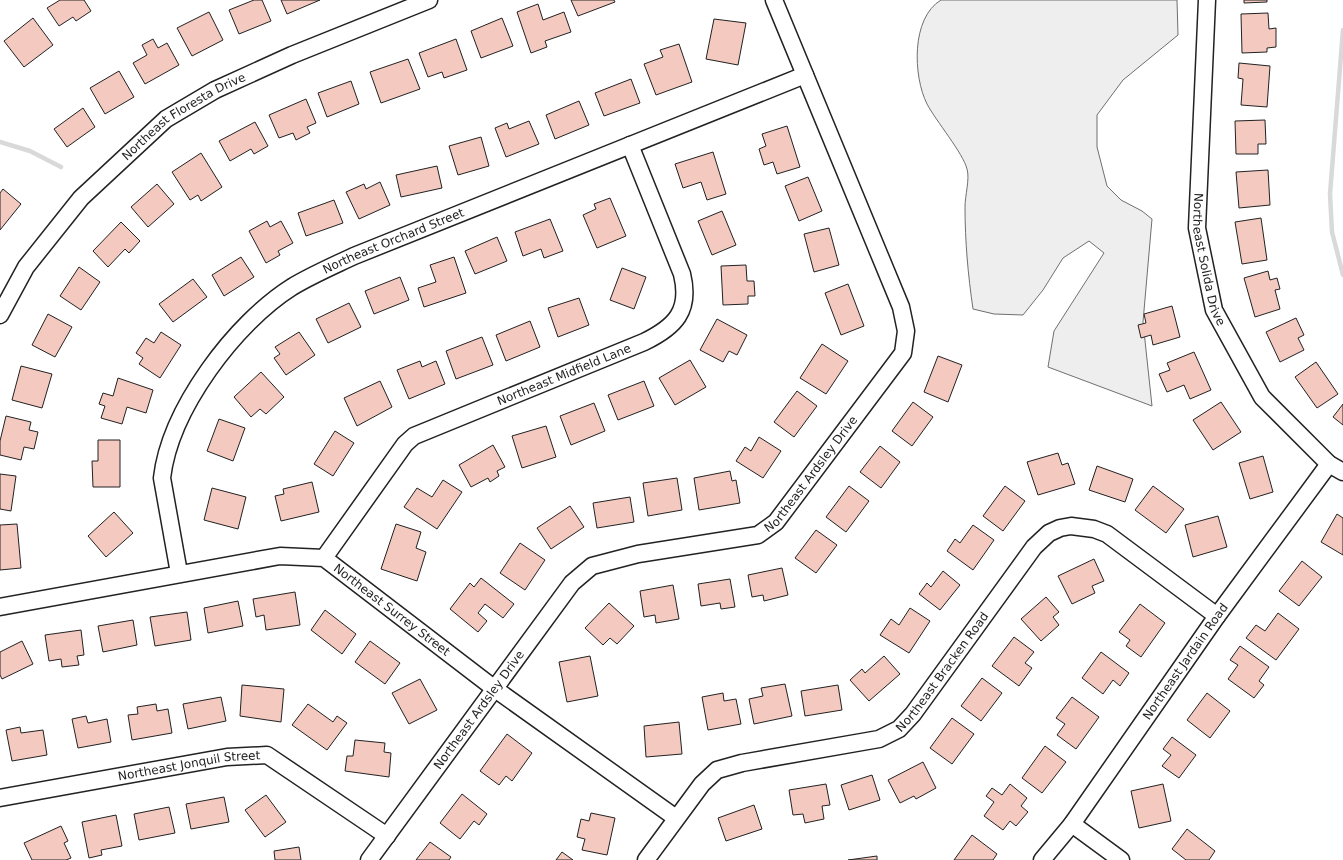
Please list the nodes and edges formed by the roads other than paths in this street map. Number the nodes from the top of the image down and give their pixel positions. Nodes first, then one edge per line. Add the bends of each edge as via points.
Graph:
1 (429, 0) edge
2 (774, 0) edge
3 (1207, 0) edge
4 (805, 75) junction
5 (630, 145) junction
6 (0, 315) edge
7 (1336, 468) edge
8 (324, 558) junction
9 (179, 572) junction
10 (0, 607) edge
11 (1217, 616) junction
12 (495, 690) junction
13 (0, 798) edge
14 (676, 818) junction
15 (1072, 824) junction
16 (387, 836) junction
17 (370, 860) edge
18 (646, 860) edge
19 (1042, 860) edge
20 (1121, 860) edge

1 - 6 street, Northeast Floresta Drive via 223,86 166,119 81,198 26,267
2 - 4 street, Northeast Ardsley Drive
3 - 7 street, Northeast Solida Drive via 1197,228 1214,310 1262,397
4 - 5 street, Northeast Orchard Street
4 - 12 street, Northeast Ardsley Drive via 901,307 906,332 903,353 776,522 758,535 638,554 592,566 572,584
5 - 8 street, Northeast Midfield Lane via 684,280 682,308 675,322 644,342 414,436
5 - 9 street, Northeast Orchard Street via 325,269 291,288 258,316 226,348 192,395 163,464 164,493
7 - 11 street, Northeast Jardain Road
8 - 9 street, Northeast Surrey Street via 280,556
8 - 12 street, Northeast Surrey Street
9 - 10 street, Northeast Surrey Street
11 - 14 street, Northeast Bracken Road via 1107,534 1083,526 1060,528 1034,547 914,714 899,729 879,739 726,767 709,776
11 - 15 street, Northeast Jardain Road
12 - 14 street, Northeast Surrey Street
12 - 16 street, Northeast Ardsley Drive
13 - 16 street, Northeast Jonquil Street via 227,757 267,755
14 - 18 street, Northeast Bracken Road
15 - 19 street, Northeast Jardain Road
15 - 20 street
16 - 17 street, Northeast Ardsley Drive

